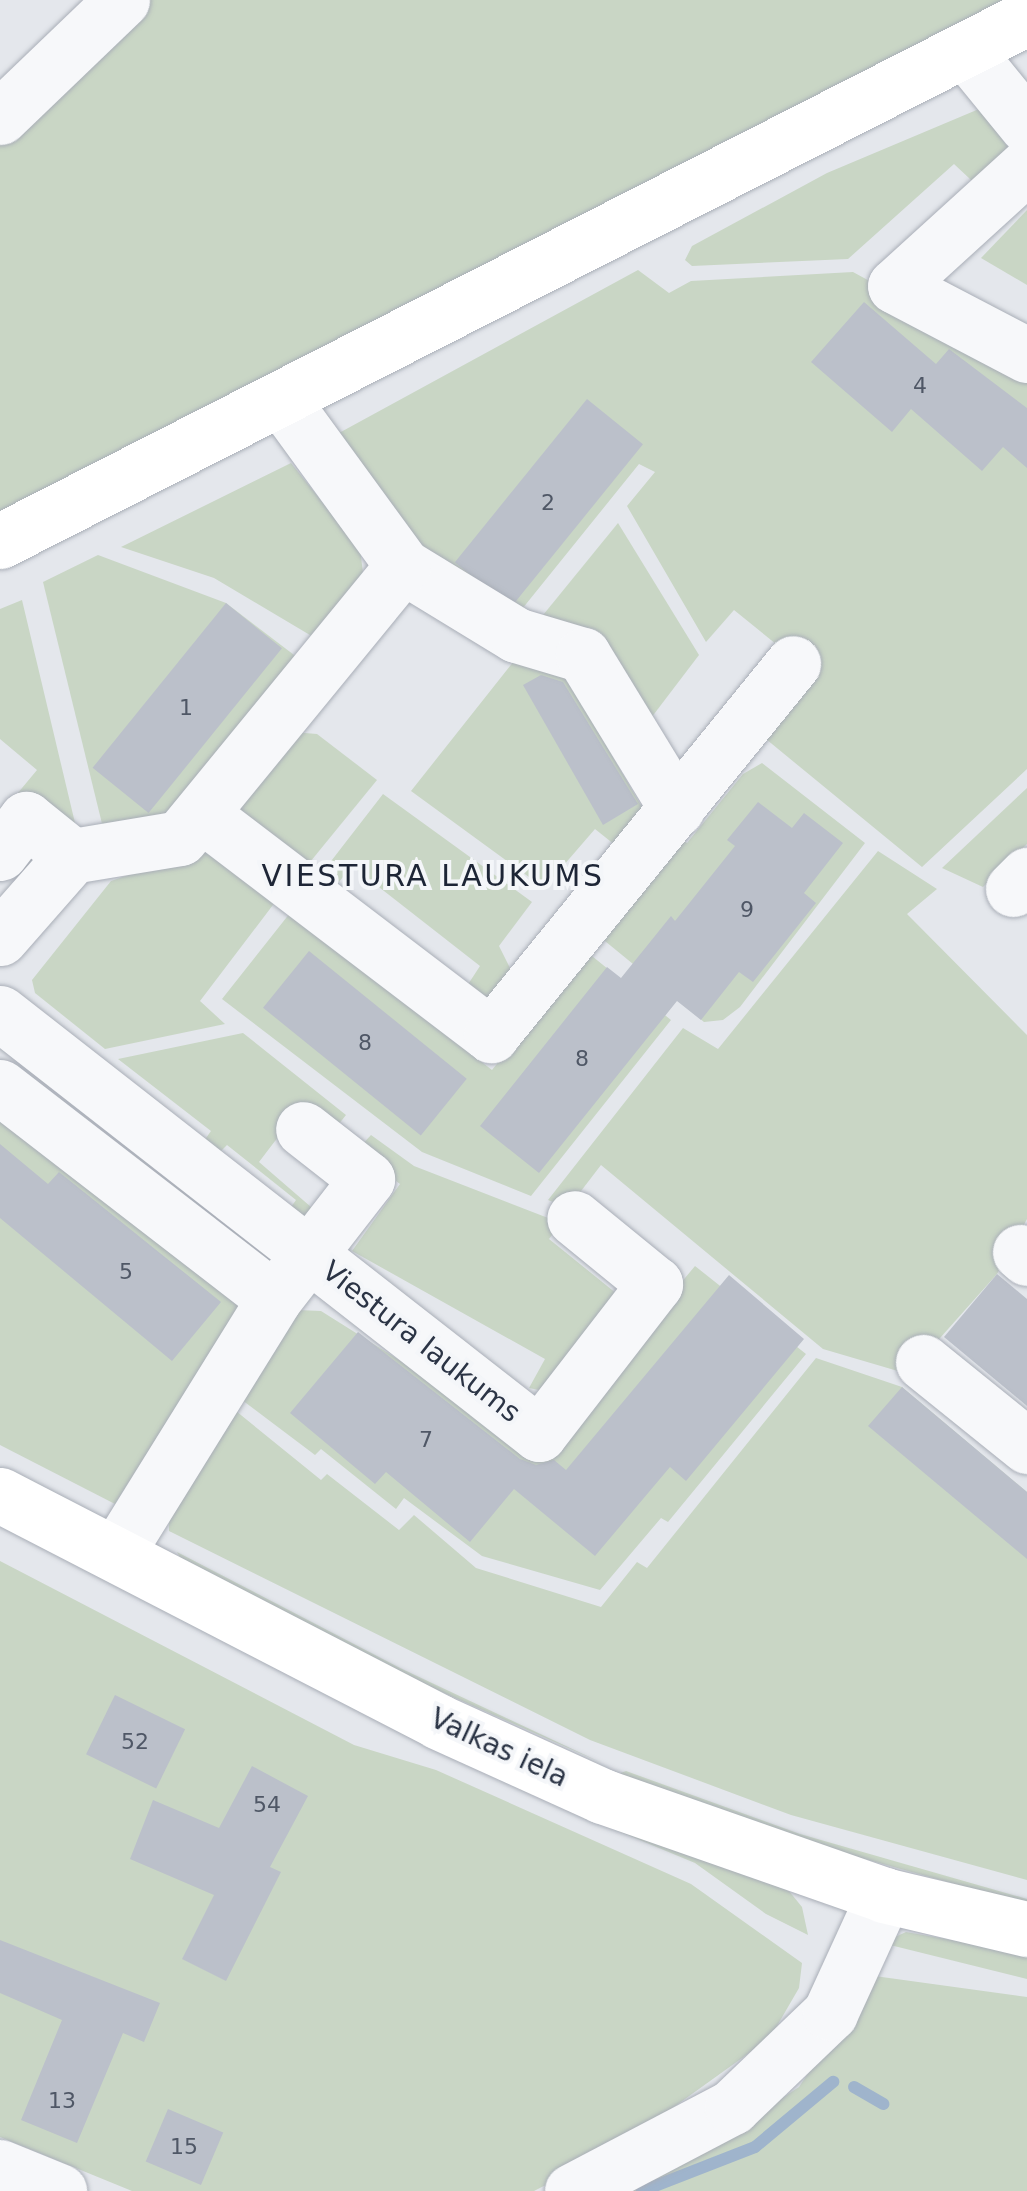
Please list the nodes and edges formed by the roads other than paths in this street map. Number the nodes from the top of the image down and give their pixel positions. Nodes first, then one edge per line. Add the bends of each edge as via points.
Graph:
1 (99, 8) edge
2 (1027, 18) edge
3 (965, 50) junction
4 (0, 117) edge
5 (1027, 126) edge
6 (1027, 166) edge
7 (1027, 355) edge
8 (282, 400) junction
9 (0, 540) edge
10 (403, 566) junction
11 (793, 663) dead end
12 (677, 809) junction
13 (201, 814) junction
14 (0, 853) edge
15 (72, 856) junction
16 (0, 938) edge
17 (0, 1013) edge
18 (0, 1087) edge
19 (303, 1130) dead end
20 (574, 1218) dead end
21 (309, 1253) junction
22 (274, 1300) junction
23 (923, 1362) dead end
24 (1027, 1446) edge
25 (0, 1494) edge
26 (116, 1554) junction
27 (884, 1895) junction
28 (1027, 1930) edge
29 (0, 2167) edge
30 (59, 2191) edge
31 (572, 2191) edge

1 - 4 street
2 - 3 main road
3 - 5 street
3 - 8 main road
6 - 7 street via 895,286
8 - 9 main road
8 - 10 street
10 - 12 street via 516,635 583,655
10 - 13 street
11 - 12 street
12 - 13 street via 491,1034
13 - 15 street via 180,838
14 - 15 street via 26,819
15 - 16 street
17 - 21 street, Viestura laukums
18 - 22 street
19 - 21 street via 366,1179
20 - 21 street, Viestura laukums via 655,1284 539,1434
21 - 22 street, Viestura laukums
22 - 26 street, Viestura laukums
23 - 24 street
25 - 26 main road, Valkas iela
26 - 27 main road, Valkas iela via 439,1722 602,1796
27 - 28 main road, Valkas iela
27 - 31 street via 830,2013 732,2107
29 - 30 street

